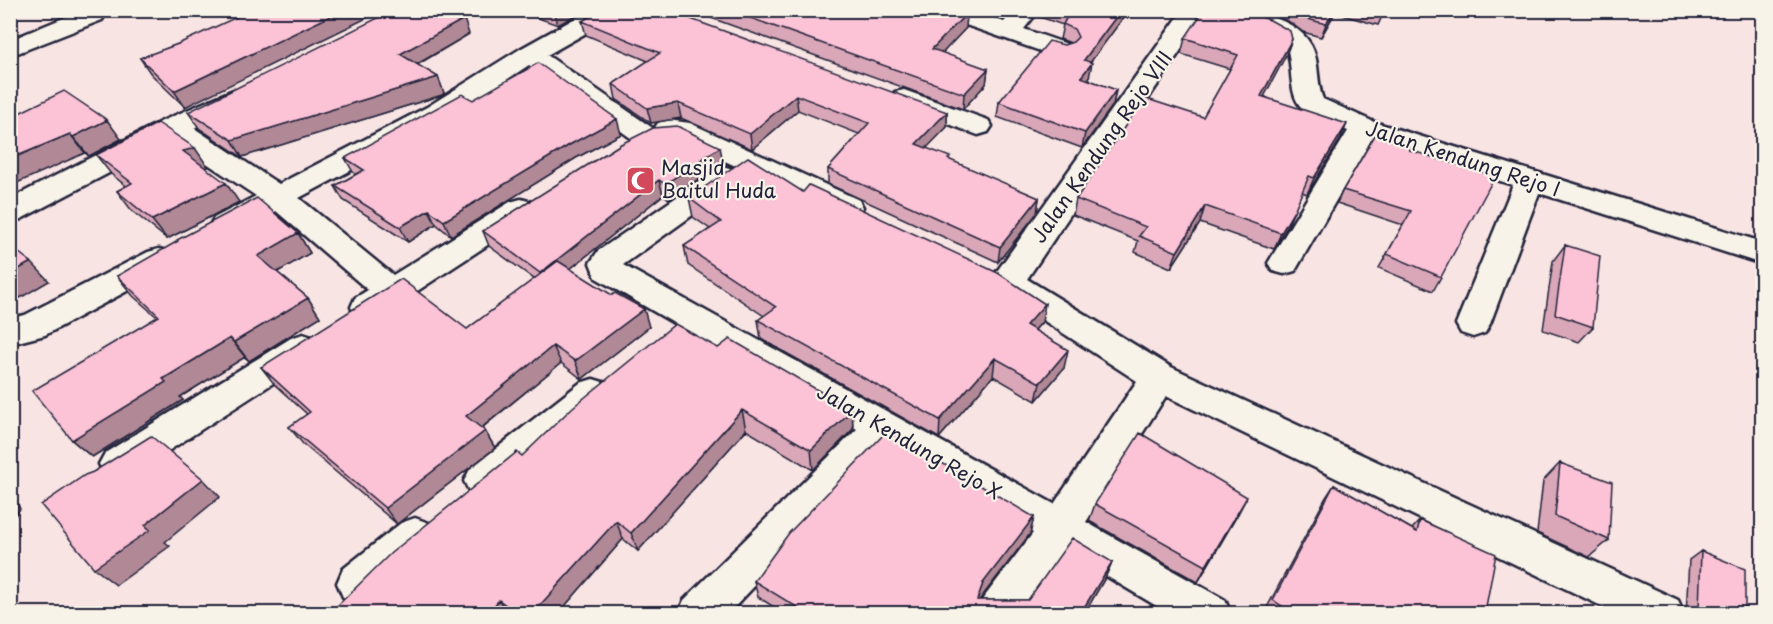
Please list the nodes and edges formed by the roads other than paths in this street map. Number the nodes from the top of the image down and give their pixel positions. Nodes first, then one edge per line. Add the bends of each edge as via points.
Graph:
1 (609, 10) edge
2 (946, 10) edge
3 (1027, 10) edge
4 (1195, 10) edge
5 (1214, 10) edge
6 (93, 15) dead end
7 (1007, 33) junction
8 (10, 49) edge
9 (1061, 50) edge
10 (529, 54) junction
11 (259, 84) edge
12 (879, 89) edge
13 (978, 126) dead end
14 (172, 128) junction
15 (1364, 128) junction
16 (645, 135) junction
17 (616, 151) edge
18 (749, 160) junction
19 (1530, 180) junction
20 (548, 192) edge
21 (278, 198) junction
22 (10, 212) edge
23 (878, 222) edge
24 (1762, 253) edge
25 (1284, 263) dead end
26 (392, 292) junction
27 (690, 315) junction
28 (1473, 324) dead end
29 (22, 328) edge
30 (662, 338) edge
31 (616, 375) edge
32 (1159, 377) junction
33 (883, 426) junction
34 (99, 476) edge
35 (1059, 529) junction
36 (357, 583) edge
37 (699, 614) edge
38 (997, 614) edge
39 (1210, 614) edge
40 (1663, 614) edge

1 - 10 street
2 - 7 street
3 - 7 street
4 - 32 street, Jalan Kendung Rejo VIII via 996,277
5 - 15 street, Jalan Kendung Rejo I via 1292,37 1299,44 1312,104
6 - 8 street
7 - 9 street
10 - 16 street
10 - 21 street via 438,113
11 - 14 street
12 - 13 street
14 - 21 street
14 - 22 street
15 - 19 street, Jalan Kendung Rejo I
15 - 25 street
16 - 17 street
16 - 18 street via 662,129 680,129
18 - 23 street
18 - 27 street, Jalan Kendung Rejo X via 606,263 607,270
19 - 24 street, Jalan Kendung Rejo I
19 - 28 street
20 - 26 street
21 - 26 street
21 - 29 street
26 - 34 street
27 - 30 street
27 - 33 street, Jalan Kendung Rejo X
31 - 36 street
32 - 35 street
32 - 40 street
33 - 35 street, Jalan Kendung Rejo X
33 - 37 street
35 - 38 street
35 - 39 street, Jalan Kendung Rejo X

